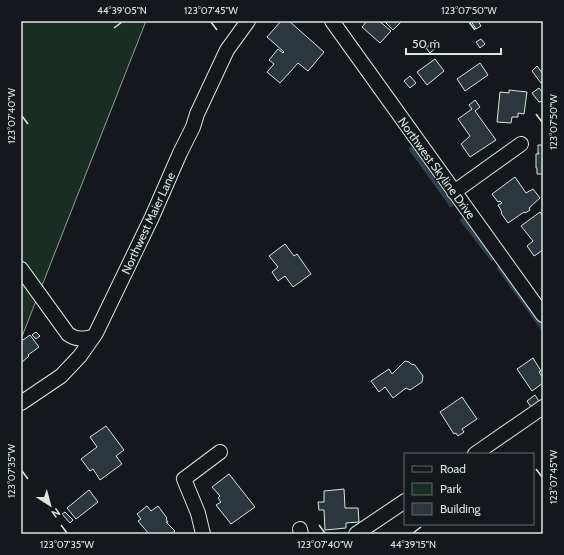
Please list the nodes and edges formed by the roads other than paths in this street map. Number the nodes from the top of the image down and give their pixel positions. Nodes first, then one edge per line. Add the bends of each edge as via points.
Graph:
1 (248, 21) edge
2 (332, 21) edge
3 (521, 144) dead end
4 (454, 192) junction
5 (21, 269) edge
6 (543, 315) edge
7 (93, 337) junction
8 (21, 403) edge
9 (543, 407) edge
10 (220, 452) dead end
11 (475, 453) edge
12 (404, 502) edge
13 (203, 534) edge
14 (356, 534) edge

1 - 7 street, Northwest Maier Lane via 227,50 152,217
2 - 4 street, Northwest Skyline Drive
3 - 4 street
4 - 6 street, Northwest Skyline Drive
5 - 7 street via 68,334 80,339
7 - 8 street, Northwest Maier Lane via 80,356 61,376
9 - 11 street
10 - 13 street via 184,479 198,513
12 - 14 street

